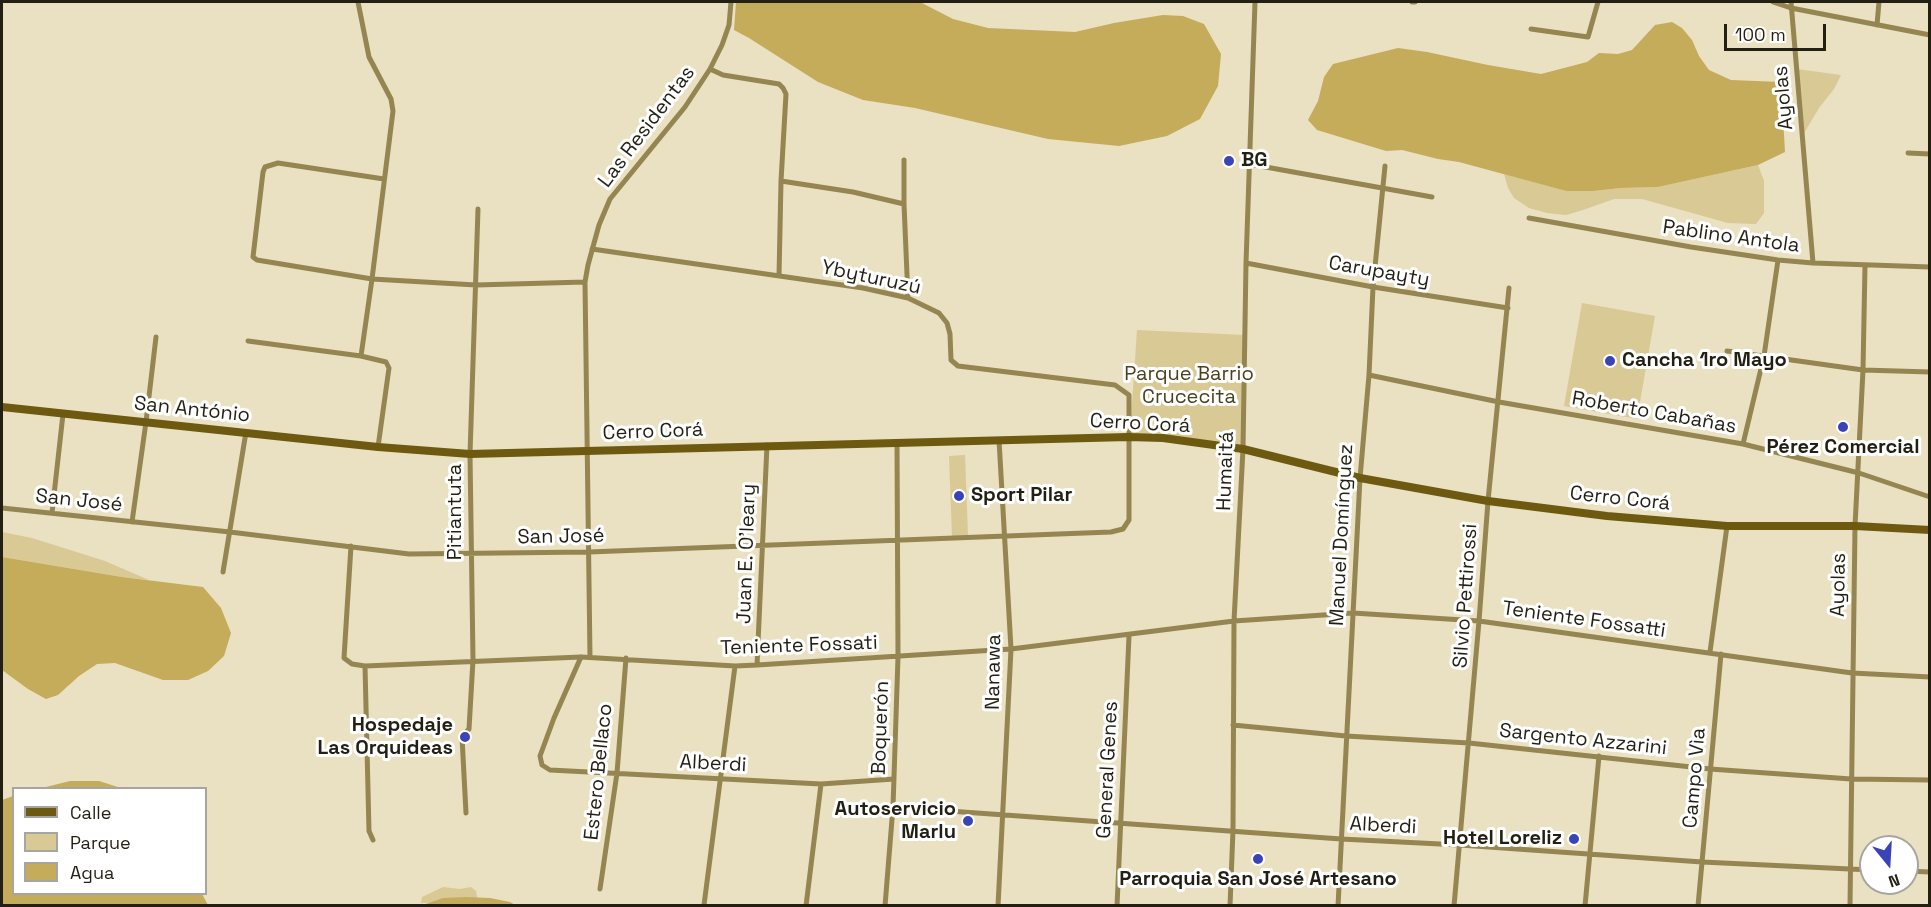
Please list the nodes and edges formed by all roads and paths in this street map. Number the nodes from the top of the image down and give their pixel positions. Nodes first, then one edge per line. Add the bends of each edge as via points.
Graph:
1 (358, 2) edge
2 (731, 2) edge
3 (1255, 2) edge
4 (1598, 2) edge
5 (1773, 2) edge
6 (1879, 2) edge
7 (1791, 5) edge
8 (1877, 25) junction
9 (1531, 29) dead end
10 (1929, 35) edge
11 (710, 69) junction
12 (1908, 153) dead end
13 (1929, 154) edge
14 (904, 160) dead end
15 (1249, 164) junction
16 (1385, 166) dead end
17 (384, 179) junction
18 (781, 181) junction
19 (1383, 188) junction
20 (1432, 197) dead end
21 (904, 204) junction
22 (478, 209) dead end
23 (1529, 218) dead end
24 (592, 249) junction
25 (1778, 260) junction
26 (1246, 263) junction
27 (1813, 264) junction
28 (1865, 265) junction
29 (1929, 267) edge
30 (779, 276) junction
31 (372, 279) junction
32 (585, 282) junction
33 (476, 285) junction
34 (1373, 287) junction
35 (1509, 288) dead end
36 (908, 298) junction
37 (1508, 308) junction
38 (156, 337) dead end
39 (248, 341) dead end
40 (1727, 351) dead end
41 (360, 356) junction
42 (1764, 356) junction
43 (1863, 370) junction
44 (1929, 372) edge
45 (1369, 375) junction
46 (1499, 402) junction
47 (2, 407) edge
48 (63, 414) junction
49 (146, 422) junction
50 (246, 432) junction
51 (1128, 436) junction
52 (999, 440) junction
53 (897, 442) junction
54 (1743, 444) junction
55 (767, 445) junction
56 (378, 447) junction
57 (1243, 449) junction
58 (587, 450) junction
59 (470, 454) junction
60 (1859, 473) junction
61 (1360, 478) junction
62 (1929, 497) edge
63 (1488, 501) junction
64 (2, 508) edge
65 (52, 513) junction
66 (132, 522) junction
67 (1726, 526) junction
68 (1855, 526) junction
69 (1929, 530) edge
70 (230, 531) junction
71 (1003, 536) junction
72 (897, 542) junction
73 (351, 546) junction
74 (763, 547) junction
75 (589, 552) junction
76 (471, 554) junction
77 (223, 572) dead end
78 (1353, 613) junction
79 (1234, 621) junction
80 (1479, 621) junction
81 (1129, 636) junction
82 (1011, 649) junction
83 (1710, 652) junction
84 (1721, 654) junction
85 (581, 657) junction
86 (590, 657) junction
87 (898, 657) junction
88 (626, 658) junction
89 (473, 660) junction
90 (757, 665) junction
91 (365, 666) junction
92 (735, 666) junction
93 (1852, 673) junction
94 (1929, 676) edge
95 (1233, 725) junction
96 (1346, 736) junction
97 (1469, 743) junction
98 (1599, 756) junction
99 (1710, 768) junction
100 (617, 773) junction
101 (720, 779) junction
102 (894, 779) junction
103 (1851, 779) junction
104 (1929, 780) edge
105 (822, 784) junction
106 (893, 807) junction
107 (466, 813) dead end
108 (1003, 815) junction
109 (1121, 822) junction
110 (1233, 830) junction
111 (1341, 839) junction
112 (373, 840) dead end
113 (1460, 844) junction
114 (1591, 853) junction
115 (1702, 862) junction
116 (1850, 869) junction
117 (1859, 869) edge
118 (600, 889) dead end
119 (704, 905) edge
120 (806, 905) edge
121 (812, 906) edge
122 (885, 906) edge
123 (998, 906) edge
124 (1117, 906) edge
125 (1230, 906) edge
126 (1338, 906) edge
127 (1454, 906) edge
128 (1585, 906) edge
129 (1698, 906) edge
130 (1850, 906) edge

1 - 17 street via 369,57 391,99 393,111
2 - 11 street, Las Residentas via 729,25
3 - 15 street, Humaitá
4 - 9 street via 1588,37
5 - 7 street
6 - 8 street
7 - 8 street
7 - 27 street, Ayolas
8 - 10 street
11 - 18 street via 783,88 786,100
11 - 24 street, Las Residentas via 685,107 610,199
12 - 13 street
14 - 21 street
15 - 19 street
15 - 26 street, Humaitá
16 - 19 street, Manuel Domínguez
17 - 31 street
17 - 31 street via 278,163 265,166 262,172 253,257
18 - 21 street
18 - 30 street
19 - 20 street
19 - 34 street, Manuel Domínguez
21 - 36 street
22 - 33 street, Pitiantuta
23 - 25 street, Pablino Antola
24 - 30 street, Ybyturuzú
24 - 32 street, Las Residentas
25 - 27 street, Pablino Antola
25 - 42 street
26 - 34 street, Carupayty
26 - 57 street, Humaitá
27 - 28 street, Pablino Antola
28 - 29 street, Pablino Antola
28 - 43 street, Ayolas
30 - 36 street, Ybyturuzú
31 - 33 street
31 - 41 street
32 - 33 street
32 - 58 street, Las Residentas
33 - 59 street, Pitiantuta
34 - 37 street, Carupayty
34 - 45 street, Manuel Domínguez
35 - 37 street, Silvio Pettirossi
36 - 51 street, Ybyturuzú via 939,313 947,323 951,360 958,366 1115,385 1129,395
37 - 46 street, Silvio Pettirossi
38 - 49 street
39 - 41 street
40 - 42 street
41 - 56 street via 386,362 389,368
42 - 43 street
42 - 54 street
43 - 44 street
43 - 60 street, Ayolas
45 - 46 street, Roberto Cabañas
45 - 61 street, Manuel Domínguez
46 - 54 street, Roberto Cabañas
46 - 63 street, Silvio Pettirossi
47 - 48 street, San António
48 - 49 street, San António
48 - 65 street
49 - 50 street, San António
49 - 66 street
50 - 56 street, San António
50 - 70 street
51 - 52 street, Cerro Corá
51 - 57 street, Cerro Corá
51 - 71 street, San José via 1129,520 1123,529
52 - 53 street, Cerro Corá
52 - 71 street, Nanawa
53 - 55 street, Cerro Corá
53 - 72 street, Boquerón
54 - 60 street, Roberto Cabañas
55 - 58 street, Cerro Corá
55 - 74 street, Juan E. O'leary
56 - 59 street, Cerro Corá
57 - 61 street, Cerro Corá
57 - 79 street, Humaitá
58 - 59 street, Cerro Corá
58 - 75 street, Las Residentas
59 - 76 street, Pitiantuta
60 - 62 street, Roberto Cabañas
60 - 68 street, Ayolas
61 - 63 street, Cerro Corá
61 - 78 street, Manuel Domínguez
63 - 67 street, Cerro Corá
63 - 80 street, Silvio Pettirossi
64 - 65 street, San José
65 - 66 street, San José
66 - 70 street, San José
67 - 68 street, Cerro Corá
67 - 83 street
68 - 69 street, Cerro Corá
68 - 93 street, Ayolas
70 - 73 street, San José
70 - 77 street
71 - 72 street, San José
71 - 82 street, Nanawa
72 - 74 street, San José
72 - 87 street, Boquerón
73 - 76 street, San José via 409,554
73 - 91 street via 344,658
74 - 75 street, San José
74 - 90 street, Juan E. O'leary
75 - 76 street, San José
75 - 86 street, Las Residentas
76 - 89 street, Pitiantuta
78 - 79 street, Teniente Fossatti
78 - 80 street, Teniente Fossatti
78 - 96 street, Manuel Domínguez
79 - 81 street, Teniente Fossati
79 - 95 street, Humaitá
80 - 83 street, Teniente Fossatti
80 - 97 street, Silvio Pettirossi
81 - 82 street, Teniente Fossati
81 - 109 street, General Genes
82 - 87 street, Teniente Fossati
82 - 108 street, Nanawa
83 - 84 street, Teniente Fossatti
84 - 93 street, Teniente Fossatti
84 - 99 street, Campo Vìa
85 - 86 street, Teniente Fossati
85 - 89 street, Teniente Fossati
85 - 100 street, Alberdi via 540,756 542,765 550,770
86 - 88 street, Teniente Fossati
87 - 90 street, Teniente Fossati
87 - 102 street, Boquerón
88 - 92 street, Teniente Fossati
88 - 100 street, Estero Bellaco
89 - 91 street, Teniente Fossati
89 - 107 street, Pitiantuta via 469,729 462,737
90 - 92 street, Teniente Fossati
91 - 112 street via 369,831
92 - 101 street
93 - 94 street, Teniente Fossatti
93 - 103 street, Ayolas
95 - 96 street, Sargento Azzarini
95 - 110 street, Humaitá
96 - 97 street, Sargento Azzarini
96 - 111 street, Manuel Domínguez
97 - 98 street, Sargento Azzarini
97 - 113 street, Silvio Pettirossi
98 - 99 street, Sargento Azzarini
98 - 114 street
99 - 103 street, Sargento Azzarini
99 - 115 street, Campo Vìa
100 - 101 street, Alberdi
100 - 118 street, Estero Bellaco
101 - 105 street, Alberdi
101 - 119 street
102 - 105 street, Alberdi
102 - 106 street, Boquerón
103 - 104 street, Sargento Azzarini
103 - 116 street, Ayolas
105 - 120 street
106 - 108 street, Alberdi
106 - 122 street, Boquerón
108 - 109 street, Alberdi
108 - 123 street, Nanawa
109 - 110 street, Alberdi
109 - 124 street, General Genes
110 - 111 street, Alberdi
110 - 125 street, Humaitá
111 - 113 street, Alberdi
111 - 126 street, Manuel Domínguez
113 - 114 street, Alberdi
113 - 127 street, Silvio Pettirossi
114 - 115 street, Alberdi
114 - 128 street
115 - 116 street, Alberdi
115 - 129 street, Campo Vìa
116 - 117 street, Alberdi
116 - 130 street, Ayolas
120 - 121 street

